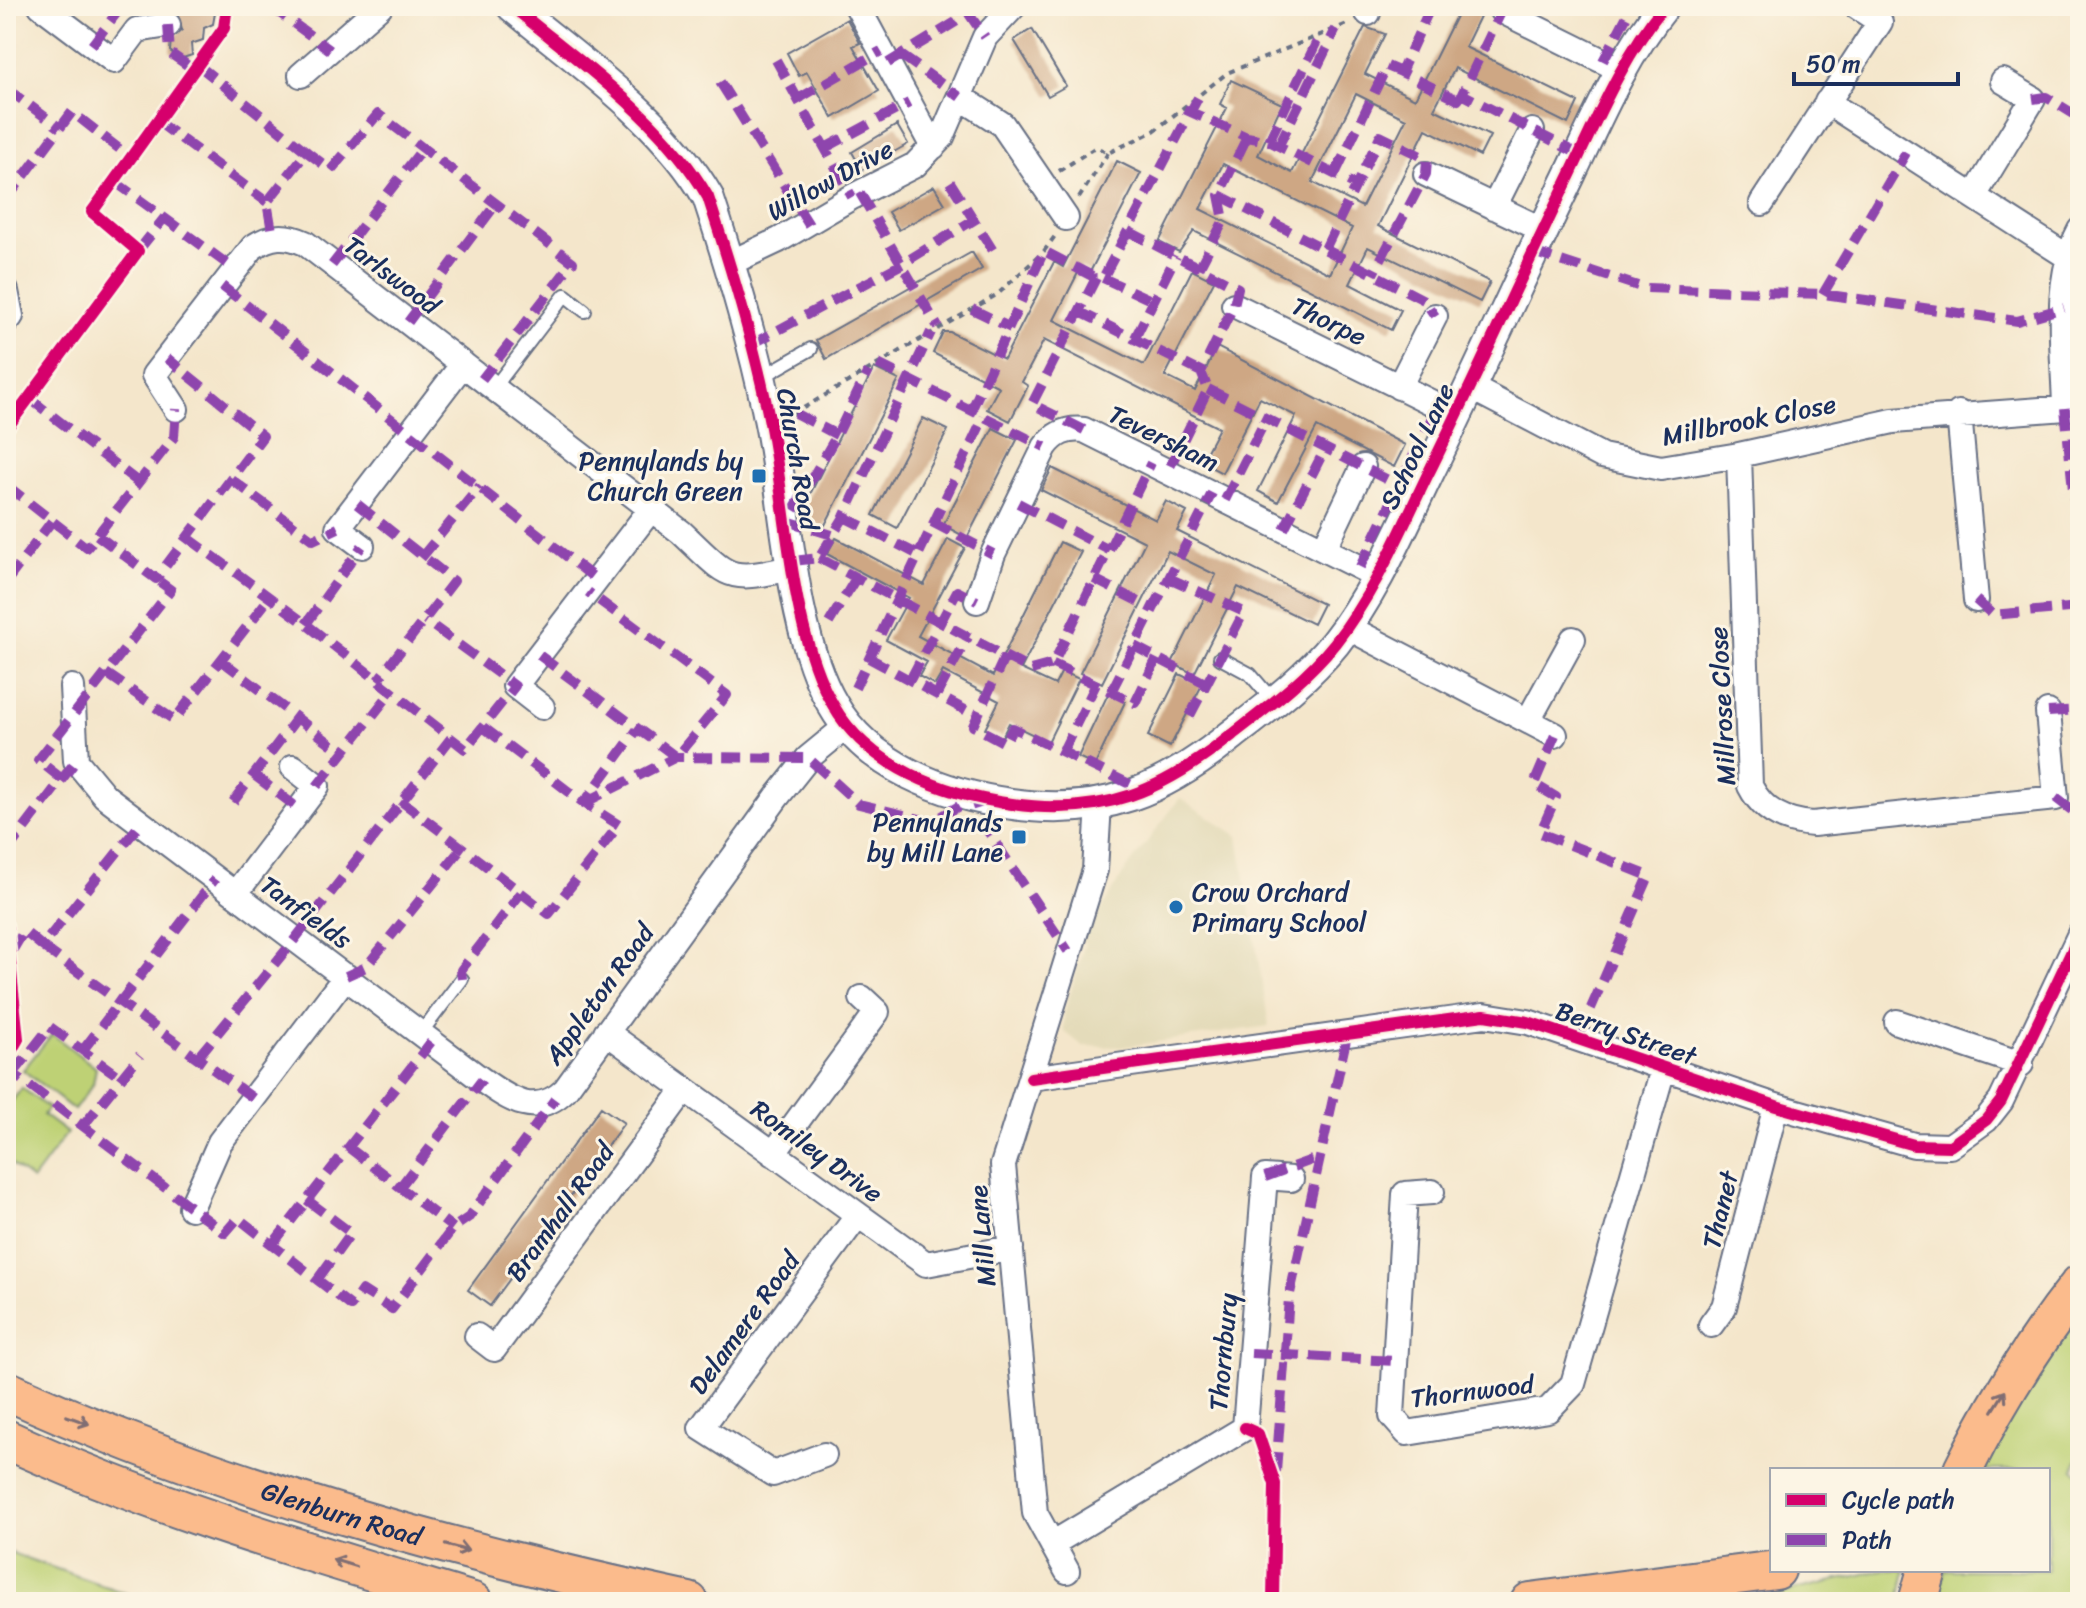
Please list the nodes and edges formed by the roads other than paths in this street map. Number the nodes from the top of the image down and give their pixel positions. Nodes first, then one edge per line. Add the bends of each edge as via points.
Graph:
1 (41, 6) edge
2 (380, 6) edge
3 (512, 6) edge
4 (857, 6) edge
5 (1014, 6) edge
6 (1664, 6) edge
7 (1856, 6) edge
8 (1502, 11) dead end
9 (168, 25) dead end
10 (1623, 71) junction
11 (301, 75) dead end
12 (2003, 81) dead end
13 (960, 97) junction
14 (1827, 102) junction
15 (1532, 131) dead end
16 (933, 147) junction
17 (1426, 174) dead end
18 (1974, 196) junction
19 (1762, 203) dead end
20 (1494, 207) junction
21 (1066, 218) road end
22 (1543, 230) junction
23 (2080, 230) edge
24 (2068, 257) junction
25 (730, 263) junction
26 (6, 291) edge
27 (1234, 305) dead end
28 (585, 311) dead end
29 (1435, 316) dead end
30 (6, 322) edge
31 (811, 349) dead end
32 (463, 364) junction
33 (761, 378) junction
34 (1399, 387) junction
35 (1470, 387) junction
36 (494, 388) junction
37 (2072, 408) edge
38 (176, 409) dead end
39 (1959, 413) junction
40 (1457, 415) junction
41 (1739, 455) junction
42 (1363, 467) dead end
43 (651, 509) junction
44 (362, 546) dead end
45 (1324, 549) junction
46 (795, 567) junction
47 (1379, 577) junction
48 (1976, 600) dead end
49 (977, 601) dead end
50 (1347, 627) junction
51 (1573, 639) dead end
52 (1220, 658) dead end
53 (72, 687) dead end
54 (1274, 702) junction
55 (542, 707) dead end
56 (2048, 712) dead end
57 (1529, 719) junction
58 (847, 726) junction
59 (1555, 735) dead end
60 (293, 767) dead end
61 (1099, 804) junction
62 (235, 894) junction
63 (2080, 934) edge
64 (346, 976) junction
65 (462, 979) dead end
66 (862, 998) dead end
67 (1897, 1022) dead end
68 (606, 1032) junction
69 (420, 1034) junction
70 (2021, 1064) junction
71 (1663, 1069) junction
72 (1031, 1078) junction
73 (684, 1090) junction
74 (1776, 1106) junction
75 (773, 1154) junction
76 (1291, 1179) dead end
77 (1432, 1192) dead end
78 (191, 1208) dead end
79 (858, 1215) junction
80 (1011, 1248) junction
81 (2080, 1284) edge
82 (1711, 1325) dead end
83 (477, 1336) dead end
84 (6, 1390) edge
85 (6, 1439) edge
86 (824, 1455) dead end
87 (1964, 1468) edge
88 (1052, 1544) junction
89 (1067, 1571) dead end
90 (1770, 1571) edge
91 (1926, 1572) edge
92 (473, 1602) edge
93 (689, 1602) edge
94 (1530, 1602) edge
95 (1918, 1602) edge

1 - 9 street via 114,61 137,30
2 - 11 street
3 - 25 street, Church Road via 676,150 708,197
4 - 16 street
5 - 13 street, Willow Drive via 985,37
6 - 10 street, School Lane
7 - 14 street via 1880,22
8 - 10 street
10 - 22 street, School Lane
12 - 18 street via 2033,99
13 - 16 street, Willow Drive
13 - 21 street via 1002,124
14 - 18 street
14 - 19 street
15 - 20 street
16 - 25 street, Willow Drive via 915,165
17 - 20 street
18 - 24 street
20 - 22 street
22 - 35 street, School Lane
23 - 24 street
24 - 37 street via 2064,308
25 - 33 street, Church Road
26 - 30 street via 11,316
27 - 34 street, Thorpe
28 - 36 lane via 565,295
29 - 34 street
31 - 33 lane
32 - 36 street, Tarlswood
32 - 38 street, Tarlswood via 305,243 273,237 245,255 154,375
32 - 44 street via 338,528
33 - 46 street, Church Road
34 - 40 street, Thorpe
35 - 40 street, School Lane
35 - 41 street, Millbrook Close via 1602,456 1661,468
36 - 43 street, Tarlswood
37 - 39 street, Millbrook Close
39 - 41 street, Millbrook Close via 1893,421
39 - 48 street
40 - 47 street, School Lane
41 - 56 street, Millrose Close via 1750,786 1770,812 1813,824 2056,798
42 - 45 street
43 - 46 street, Tarlswood via 728,575 749,578
43 - 55 street via 515,686
45 - 47 street, Teversham
45 - 49 street, Teversham via 1074,429 1045,447 993,554
46 - 58 street, Church Road via 824,690
47 - 50 street, School Lane
50 - 54 street, School Lane via 1312,670
50 - 57 street
51 - 57 street
52 - 54 lane via 1250,674
53 - 62 street, Tanfields via 76,761 105,796
54 - 61 street, School Lane via 1177,777 1146,792
57 - 59 street
58 - 61 street, Church Road via 875,753 944,788 1023,806
58 - 68 street, Appleton Road via 808,758 777,797
60 - 62 street via 317,786
61 - 72 street, Mill Lane via 1095,870
62 - 64 street, Tanfields
63 - 70 street, Berry Street
64 - 69 street, Appleton Road
64 - 78 street, Tanfields via 220,1142
65 - 69 lane
66 - 75 street via 877,1012
67 - 70 street via 1918,1041
68 - 69 street, Appleton Road via 565,1090 532,1106 510,1099
68 - 73 street, Romiley Drive
70 - 74 street, Berry Street via 1986,1120 1950,1146 1914,1145
71 - 72 street, Berry Street via 1528,1022 1484,1015
71 - 74 street, Berry Street
71 - 77 street, Thornwood via 1573,1384 1548,1410 1407,1433 1392,1416 1405,1194
72 - 80 street, Mill Lane via 1003,1165
73 - 75 street, Romiley Drive
73 - 83 street, Bramhall Road via 494,1349
74 - 82 street, Thanet via 1724,1307
75 - 79 street, Romiley Drive
76 - 88 street, Thornbury via 1265,1177 1245,1428
79 - 80 street, Romiley Drive via 926,1264
79 - 86 street, Delamere Road via 701,1428 773,1474
80 - 88 street, Mill Lane via 1035,1513
87 -> 81 main road via 1994,1408
84 -> 93 main road, Glenburn Road via 265,1489 411,1536
92 -> 85 main road, Glenburn Road via 276,1543
88 - 89 street, Mill Lane
90 - 94 main road
91 - 95 main road

